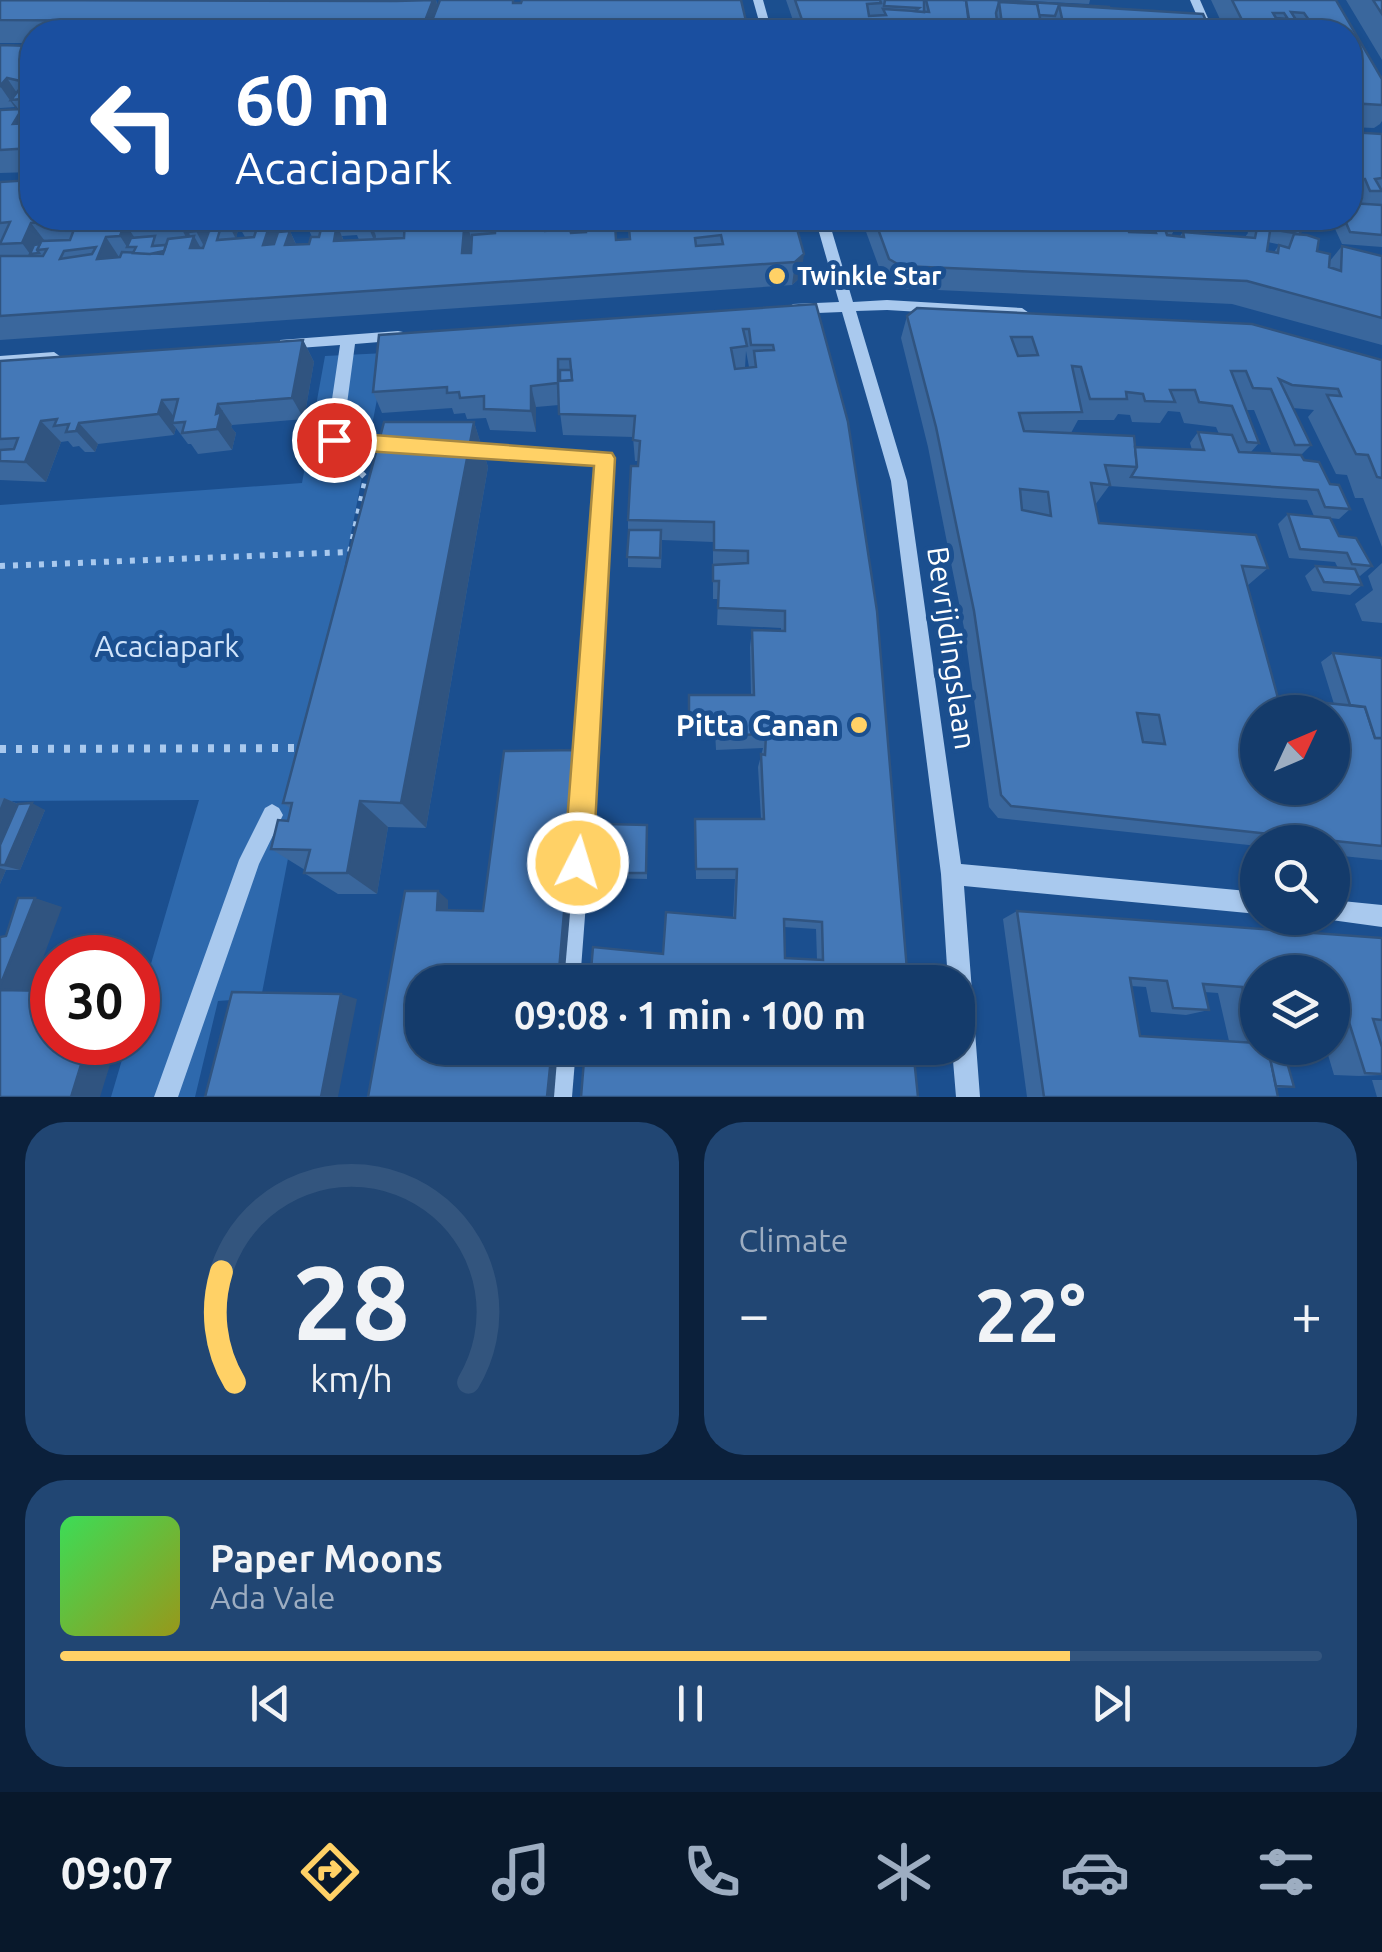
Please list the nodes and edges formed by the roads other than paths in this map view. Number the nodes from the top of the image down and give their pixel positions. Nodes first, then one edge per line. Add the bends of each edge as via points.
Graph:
1 (825, 230) edge
2 (849, 306) junction
3 (775, 310) edge
4 (1039, 314) edge
5 (406, 336) edge
6 (348, 340) junction
7 (270, 344) edge
8 (77, 356) edge
9 (0, 361) edge
10 (411, 446) edge
11 (450, 448) edge
12 (272, 815) road end
13 (952, 874) junction
14 (1240, 901) edge
15 (1350, 913) edge
16 (1382, 916) edge
17 (570, 965) edge
18 (563, 1065) edge
19 (166, 1097) edge
20 (560, 1097) edge
21 (968, 1097) edge

1 - 2 street, Bevrijdingslaan
2 - 3 street
2 - 4 street
2 - 13 street, Bevrijdingslaan via 899,481
5 - 6 street
6 - 7 street
6 - 10 street via 334,440
8 - 9 street
11 - 17 street via 605,458
12 - 19 street
13 - 14 street
13 - 21 street, Bevrijdingslaan
15 - 16 street
18 - 20 street

